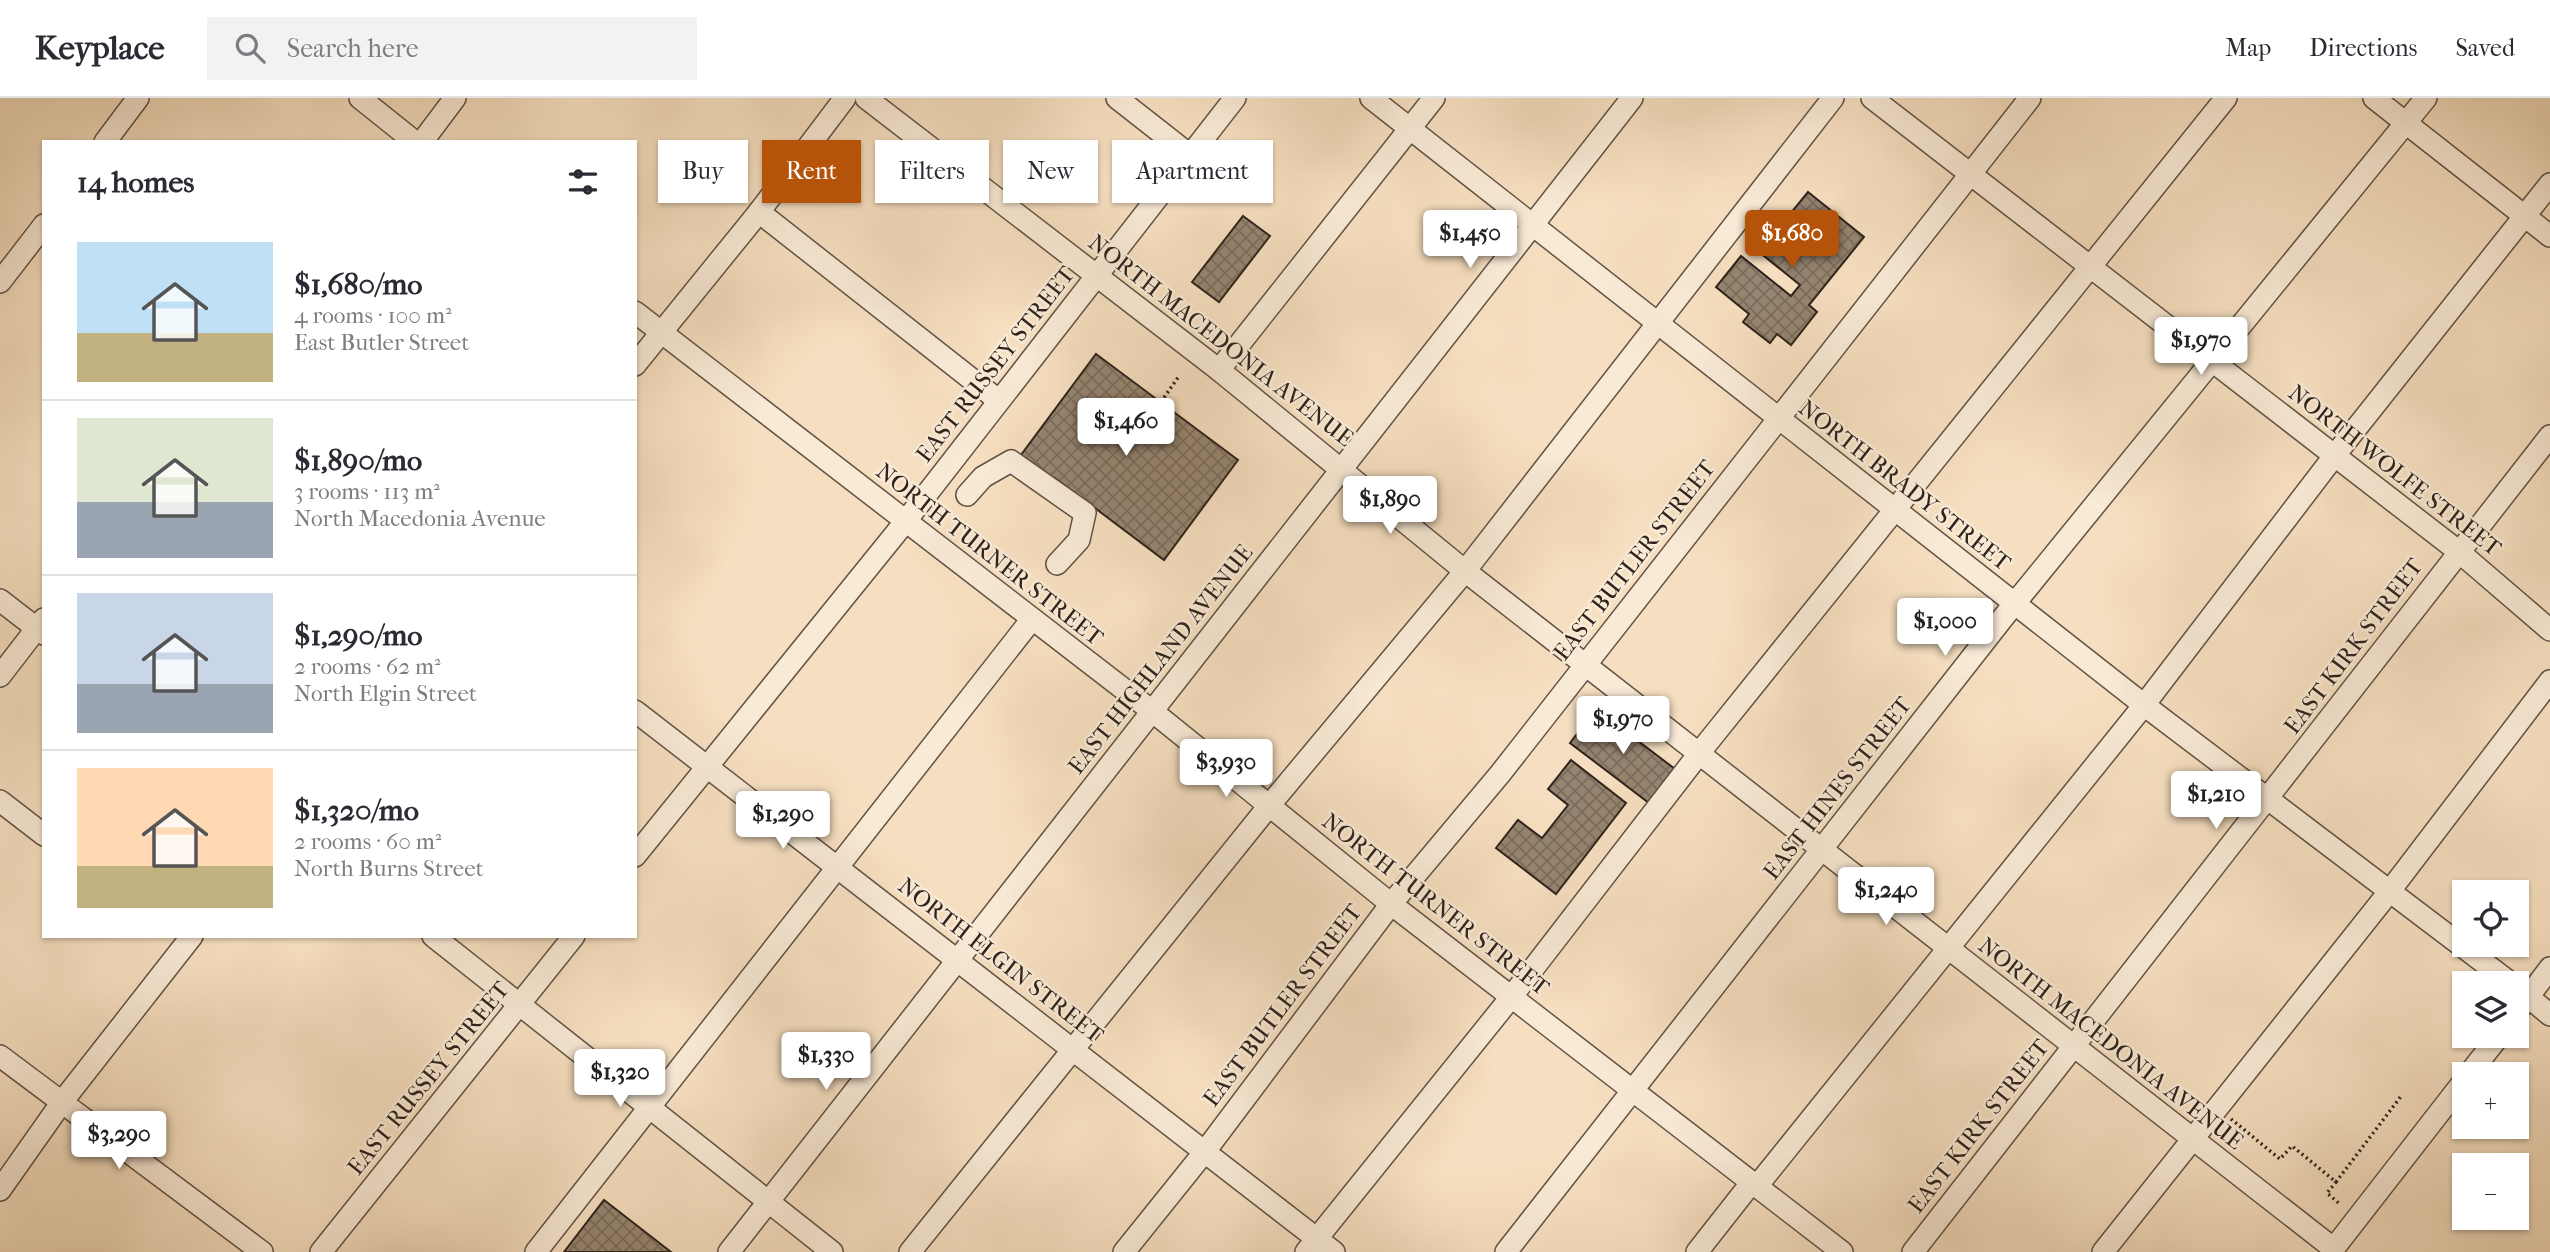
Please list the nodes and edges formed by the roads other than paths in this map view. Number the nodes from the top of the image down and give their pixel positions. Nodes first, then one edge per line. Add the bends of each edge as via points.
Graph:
1 (138, 98) edge
2 (360, 98) edge
3 (455, 98) edge
4 (845, 98) edge
5 (866, 98) edge
6 (1117, 98) edge
7 (1235, 98) edge
8 (1371, 98) edge
9 (1434, 98) edge
10 (1632, 98) edge
11 (1833, 98) edge
12 (1872, 98) edge
13 (2030, 98) edge
14 (2226, 98) edge
15 (2374, 98) edge
16 (2426, 98) edge
17 (2406, 123) junction
18 (1411, 129) junction
19 (106, 140) edge
20 (412, 140) edge
21 (424, 140) edge
22 (1171, 140) edge
23 (1203, 140) edge
24 (1972, 174) junction
25 (2550, 184) edge
26 (1155, 203) edge
27 (759, 212) junction
28 (2524, 216) junction
29 (1531, 226) junction
30 (42, 230) edge
31 (2550, 236) edge
32 (2092, 265) junction
33 (1098, 276) junction
34 (0, 282) edge
35 (637, 314) edge
36 (1657, 323) junction
37 (661, 332) junction
38 (2213, 359) junction
39 (637, 362) edge
40 (1219, 370) junction
41 (998, 401) junction
42 (1779, 419) junction
43 (2550, 436) edge
44 (2335, 455) junction
45 (1341, 469) junction
46 (967, 495) dead end
47 (1895, 510) junction
48 (905, 522) junction
49 (2458, 551) junction
50 (1057, 564) dead end
51 (1465, 571) junction
52 (0, 600) edge
53 (2016, 605) junction
54 (1032, 619) junction
55 (41, 627) edge
56 (2550, 630) edge
57 (1585, 664) junction
58 (0, 676) edge
59 (2550, 681) edge
60 (2144, 705) junction
61 (1152, 711) junction
62 (637, 713) edge
63 (1698, 754) junction
64 (707, 767) junction
65 (2268, 799) junction
66 (0, 801) edge
67 (1269, 807) junction
68 (42, 833) edge
69 (1821, 850) junction
70 (637, 854) edge
71 (837, 866) junction
72 (2389, 892) junction
73 (1391, 904) junction
74 (436, 938) edge
75 (572, 938) edge
76 (184, 939) edge
77 (1948, 948) junction
78 (956, 959) junction
79 (2550, 968) edge
80 (2495, 971) edge
81 (2529, 990) edge
82 (1512, 996) junction
83 (2529, 1003) edge
84 (521, 1006) junction
85 (2550, 1015) edge
86 (2073, 1046) junction
87 (2489, 1048) edge
88 (1075, 1051) junction
89 (0, 1056) edge
90 (2478, 1062) edge
91 (1633, 1088) junction
92 (2452, 1096) edge
93 (62, 1102) junction
94 (650, 1105) junction
95 (2193, 1141) junction
96 (1206, 1150) junction
97 (1755, 1184) junction
98 (0, 1190) edge
99 (768, 1201) junction
100 (1312, 1245) edge
101 (2333, 1250) edge
102 (262, 1252) edge
103 (321, 1252) edge
104 (536, 1252) edge
105 (729, 1252) edge
106 (832, 1252) edge
107 (910, 1252) edge
108 (1124, 1252) edge
109 (1334, 1252) edge
110 (1506, 1252) edge
111 (1697, 1252) edge
112 (1842, 1252) edge
113 (1913, 1252) edge
114 (2104, 1252) edge

1 - 19 street
2 - 20 street
3 - 21 street
4 - 27 street
5 - 33 street, NORTH MACEDONIA AVENUE
6 - 22 street
7 - 23 street, EAST RUSSEY STREET
8 - 18 street, NORTH BRADY STREET
9 - 18 street
10 - 29 street, EAST HIGHLAND AVENUE
11 - 36 street
12 - 24 street, NORTH WOLFE STREET
13 - 24 street, EAST BUTLER STREET
14 - 32 street
15 - 17 street
16 - 17 street, EAST HINES STREET
17 - 28 street
17 - 38 street, EAST HINES STREET
18 - 29 street, NORTH BRADY STREET
18 - 40 street
24 - 32 street, NORTH WOLFE STREET
24 - 42 street, EAST BUTLER STREET
25 - 28 street
26 - 33 street, EAST RUSSEY STREET
27 - 37 street
27 - 41 street
28 - 31 street
28 - 44 street
29 - 36 street, NORTH BRADY STREET
29 - 45 street, EAST HIGHLAND AVENUE
30 - 34 street
32 - 38 street, NORTH WOLFE STREET
32 - 47 street
33 - 40 street, NORTH MACEDONIA AVENUE
33 - 41 street, EAST RUSSEY STREET
35 - 37 street, NORTH TURNER STREET
36 - 42 street, NORTH BRADY STREET
36 - 51 street
37 - 39 street
37 - 48 street, NORTH TURNER STREET
38 - 44 street, NORTH WOLFE STREET
38 - 53 street, EAST HINES STREET
40 - 45 street, NORTH MACEDONIA AVENUE
41 - 48 street, EAST RUSSEY STREET
42 - 47 street, NORTH BRADY STREET
42 - 57 street, EAST BUTLER STREET
43 - 49 street, EAST KIRK STREET
44 - 49 street, NORTH WOLFE STREET
44 - 60 street
45 - 51 street, NORTH MACEDONIA AVENUE
45 - 61 street, EAST HIGHLAND AVENUE
46 - 50 street via 983,477 1011,461 1069,500 1085,513 1079,540
47 - 53 street, NORTH BRADY STREET
47 - 63 street
48 - 54 street, NORTH TURNER STREET
48 - 64 street, EAST RUSSEY STREET
49 - 56 street, NORTH WOLFE STREET
49 - 65 street, EAST KIRK STREET
51 - 57 street, NORTH MACEDONIA AVENUE
51 - 67 street
52 - 55 street
53 - 60 street, NORTH BRADY STREET
53 - 69 street, EAST HINES STREET
54 - 61 street, NORTH TURNER STREET
54 - 71 street
55 - 58 street
57 - 63 street, NORTH MACEDONIA AVENUE
57 - 73 street, EAST BUTLER STREET
59 - 72 street
60 - 65 street, NORTH BRADY STREET
60 - 77 street
61 - 67 street, NORTH TURNER STREET
61 - 78 street, EAST HIGHLAND AVENUE
62 - 64 street, NORTH ELGIN STREET
63 - 69 street, NORTH MACEDONIA AVENUE
63 - 82 street
64 - 70 street, EAST RUSSEY STREET
64 - 71 street, NORTH ELGIN STREET
65 - 72 street, NORTH BRADY STREET
65 - 86 street, EAST KIRK STREET
66 - 68 street
67 - 73 street, NORTH TURNER STREET
67 - 88 street
69 - 77 street, NORTH MACEDONIA AVENUE
69 - 91 street, EAST HINES STREET
71 - 78 street, NORTH ELGIN STREET
71 - 94 street
72 - 80 street, NORTH BRADY STREET
72 - 95 street
73 - 82 street, NORTH TURNER STREET
73 - 96 street, EAST BUTLER STREET
74 - 84 street
75 - 84 street, EAST RUSSEY STREET
76 - 93 street
77 - 86 street, NORTH MACEDONIA AVENUE
77 - 97 street
78 - 88 street, NORTH ELGIN STREET
78 - 99 street, EAST HIGHLAND AVENUE
79 - 81 street
82 - 91 street, NORTH TURNER STREET
82 - 100 street
83 - 85 street
84 - 94 street
84 - 103 street, EAST RUSSEY STREET
86 - 95 street, NORTH MACEDONIA AVENUE
86 - 113 street, EAST KIRK STREET
87 - 90 street
88 - 96 street, NORTH ELGIN STREET
88 - 107 street
89 - 93 street
91 - 97 street, NORTH TURNER STREET
91 - 110 street, EAST HINES STREET
92 - 101 street
93 - 98 street
93 - 102 street
94 - 99 street
94 - 104 street
95 - 101 street, NORTH MACEDONIA AVENUE
95 - 114 street
96 - 100 street, NORTH ELGIN STREET
96 - 108 street, EAST BUTLER STREET
97 - 111 street
97 - 112 street, NORTH TURNER STREET
99 - 105 street, EAST HIGHLAND AVENUE
99 - 106 street
100 - 109 street, NORTH ELGIN STREET

